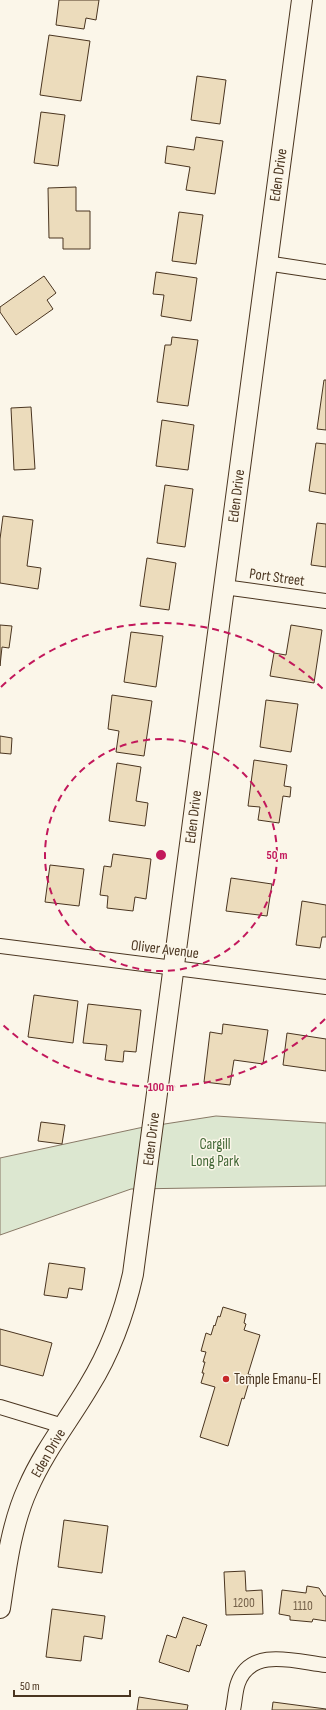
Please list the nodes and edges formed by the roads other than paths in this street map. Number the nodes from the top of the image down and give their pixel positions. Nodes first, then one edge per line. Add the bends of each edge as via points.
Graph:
1 (302, 0) edge
2 (266, 263) junction
3 (326, 272) edge
4 (224, 587) junction
5 (326, 601) edge
6 (0, 946) edge
7 (174, 967) junction
8 (326, 988) edge
9 (0, 1407) edge
10 (63, 1426) junction
11 (0, 1608) edge
12 (326, 1665) edge
13 (233, 1710) edge

1 - 2 street, Eden Drive
2 - 3 street
2 - 4 street, Eden Drive
4 - 5 street, Port Street
4 - 7 street, Eden Drive
6 - 7 street, Oliver Avenue
7 - 8 street, Oliver Avenue
7 - 10 street, Eden Drive via 129,1292 102,1363
9 - 10 street
10 - 11 street, Eden Drive via 36,1472 20,1509 10,1548
12 - 13 street via 275,1659 255,1662 241,1675

